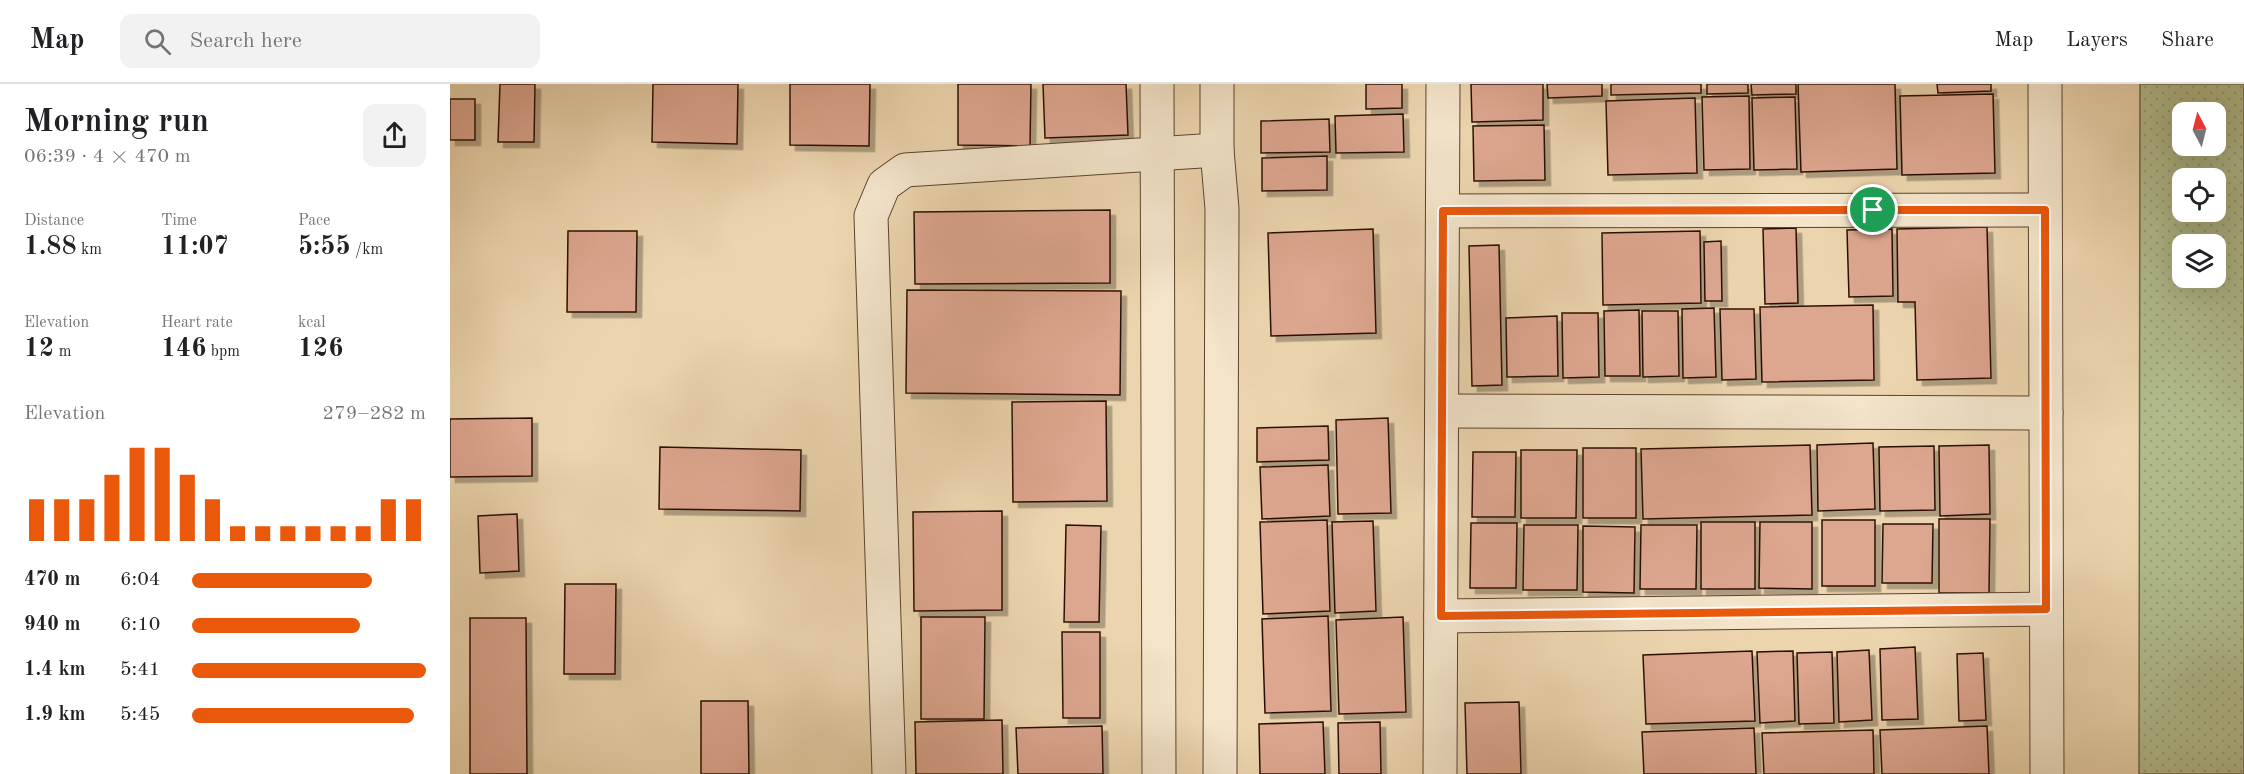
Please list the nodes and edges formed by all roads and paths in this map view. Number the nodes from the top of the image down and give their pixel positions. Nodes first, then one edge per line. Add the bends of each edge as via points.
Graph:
1 (1157, 84) edge
2 (1217, 84) edge
3 (1443, 84) edge
4 (2045, 84) edge
5 (1217, 150) junction
6 (1157, 154) junction
7 (2045, 210) junction
8 (1443, 211) junction
9 (1442, 411) junction
10 (2046, 413) junction
11 (2046, 609) junction
12 (1441, 616) junction
13 (889, 774) edge
14 (1159, 774) edge
15 (1220, 774) edge
16 (1440, 774) edge
17 (2047, 774) edge

1 - 6 street
2 - 5 street
3 - 8 street
4 - 7 street
5 - 6 street
5 - 15 street via 1222,209
6 - 13 street via 904,170 884,184 871,216
6 - 14 street
7 - 8 street
7 - 10 street
8 - 9 street
9 - 10 street
9 - 12 street
10 - 11 street
11 - 12 street
11 - 17 street
12 - 16 street

